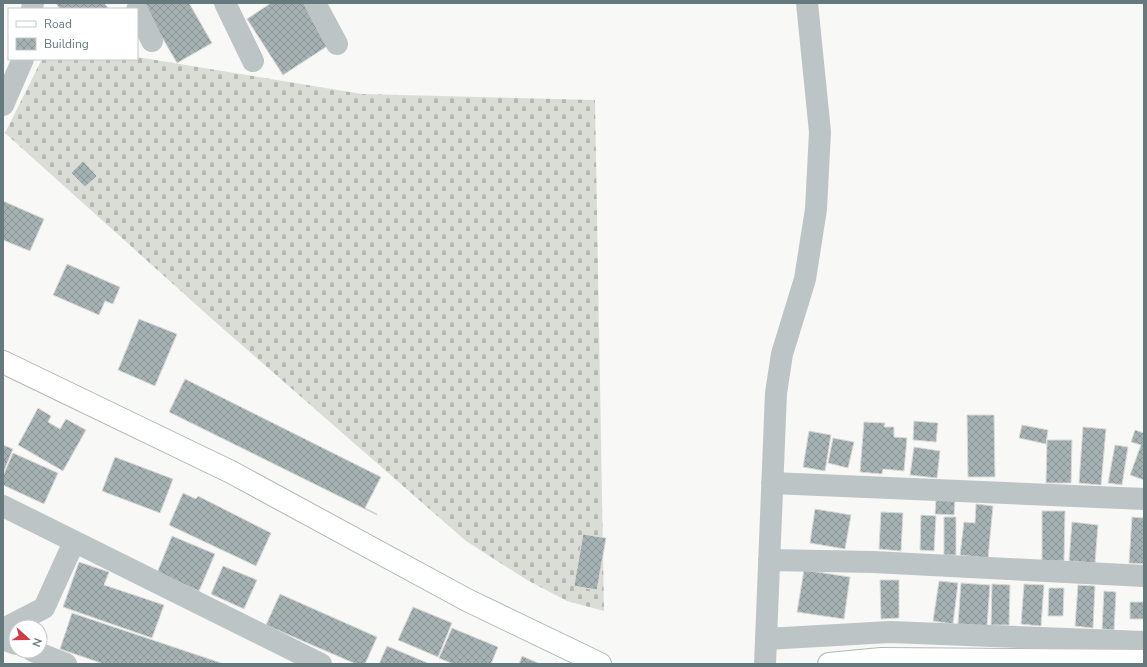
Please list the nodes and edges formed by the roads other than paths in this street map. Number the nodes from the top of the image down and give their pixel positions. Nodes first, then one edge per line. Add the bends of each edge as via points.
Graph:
1 (225, 3) edge
2 (315, 3) edge
3 (807, 3) edge
4 (138, 11) edge
5 (152, 41) dead end
6 (337, 44) dead end
7 (23, 60) edge
8 (253, 61) dead end
9 (3, 105) edge
10 (3, 362) edge
11 (772, 483) junction
12 (1144, 500) edge
13 (3, 506) edge
14 (74, 542) junction
15 (769, 560) junction
16 (1144, 576) edge
17 (3, 629) edge
18 (766, 640) junction
19 (1144, 642) edge
20 (48, 657) edge
21 (1144, 661) edge
22 (66, 664) edge
23 (321, 664) edge
24 (600, 664) edge
25 (764, 664) edge
26 (829, 664) edge

1 - 8 street
2 - 6 street
3 - 11 street via 820,132 816,209 805,279 782,354 776,393
4 - 5 street
7 - 9 street
10 - 24 main road via 232,472 467,600
11 - 12 street
11 - 15 street
13 - 14 street
14 - 17 street via 44,608
14 - 23 street
15 - 16 street via 872,562
15 - 18 street
18 - 19 street via 890,632
18 - 25 street
20 - 22 street
21 - 26 main road via 881,659

